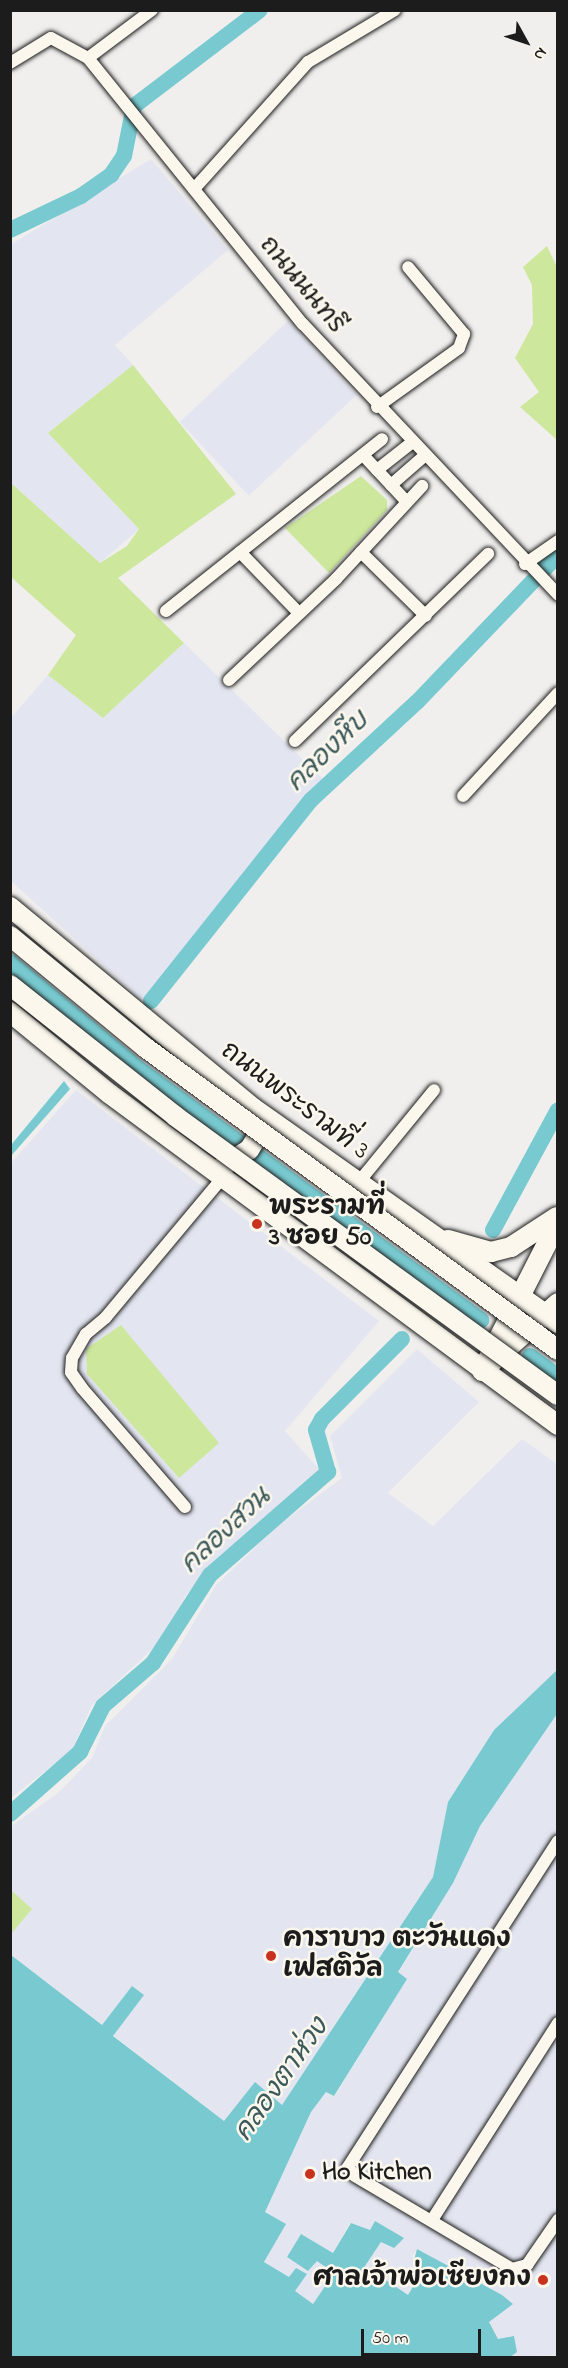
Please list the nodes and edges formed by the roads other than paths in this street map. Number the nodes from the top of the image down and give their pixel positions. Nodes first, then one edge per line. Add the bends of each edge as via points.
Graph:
1 (152, 10) edge
2 (395, 10) edge
3 (88, 58) junction
4 (10, 63) edge
5 (194, 189) junction
6 (408, 267) dead end
7 (377, 407) junction
8 (382, 439) dead end
9 (410, 444) junction
10 (363, 455) junction
11 (423, 457) junction
12 (377, 470) junction
13 (391, 485) junction
14 (422, 486) dead end
15 (407, 502) junction
16 (558, 541) edge
17 (240, 552) junction
18 (361, 552) junction
19 (488, 554) dead end
20 (528, 567) junction
21 (558, 596) edge
22 (166, 611) dead end
23 (299, 613) junction
24 (426, 616) junction
25 (229, 680) dead end
26 (558, 693) edge
27 (295, 741) dead end
28 (463, 796) dead end
29 (10, 908) edge
30 (10, 936) edge
31 (10, 985) edge
32 (10, 1012) edge
33 (434, 1090) dead end
34 (253, 1108) junction
35 (220, 1172) junction
36 (358, 1183) junction
37 (558, 1217) edge
38 (558, 1222) edge
39 (428, 1233) junction
40 (516, 1294) junction
41 (554, 1313) edge
42 (558, 1350) edge
43 (482, 1371) junction
44 (558, 1395) edge
45 (558, 1425) edge
46 (185, 1507) dead end
47 (558, 1841) edge
48 (558, 2023) edge
49 (432, 2220) junction
50 (558, 2220) edge

1 - 3 street
2 - 5 street via 308,62
3 - 4 street, ถนนนนทรี via 51,38
3 - 5 street, ถนนนนทรี
5 - 7 street, ถนนนนทรี
6 - 7 street via 464,334 459,348
7 - 9 street, ถนนนนทรี
8 - 10 street
9 - 11 street, ถนนนนทรี
9 - 12 street
10 - 12 street
10 - 17 street
11 - 13 street
11 - 20 street, ถนนนนทรี
12 - 13 street
13 - 15 street
14 - 15 street
15 - 18 street
16 - 20 street
17 - 22 street
17 - 23 street
18 - 23 street
18 - 24 street
19 - 24 street
20 - 21 street, ถนนนนทรี
23 - 25 street
24 - 27 street
26 - 28 street
29 - 34 main road, ถนนพระรามที่ 3
30 - 42 main road, ถนนพระรามที่ 3, bridge via 146,1048
31 - 44 main road, bridge via 175,1116
32 - 35 main road via 110,1094
33 - 36 street
34 - 35 main road via 256,1137 241,1158
34 - 36 main road, ถนนพระรามที่ 3
35 - 43 main road
35 - 46 street via 86,1334 72,1358 71,1372 82,1388
36 - 39 main road, ถนนพระรามที่ 3
37 - 39 main road via 511,1247 491,1252
38 - 40 main road
39 - 40 main road, ถนนพระรามที่ 3
40 - 41 main road, ถนนพระรามที่ 3
40 - 43 main road
41 - 43 main road
43 - 45 main road
47 - 49 street via 349,2163 355,2176
48 - 49 street
49 - 50 street via 518,2270 527,2265

